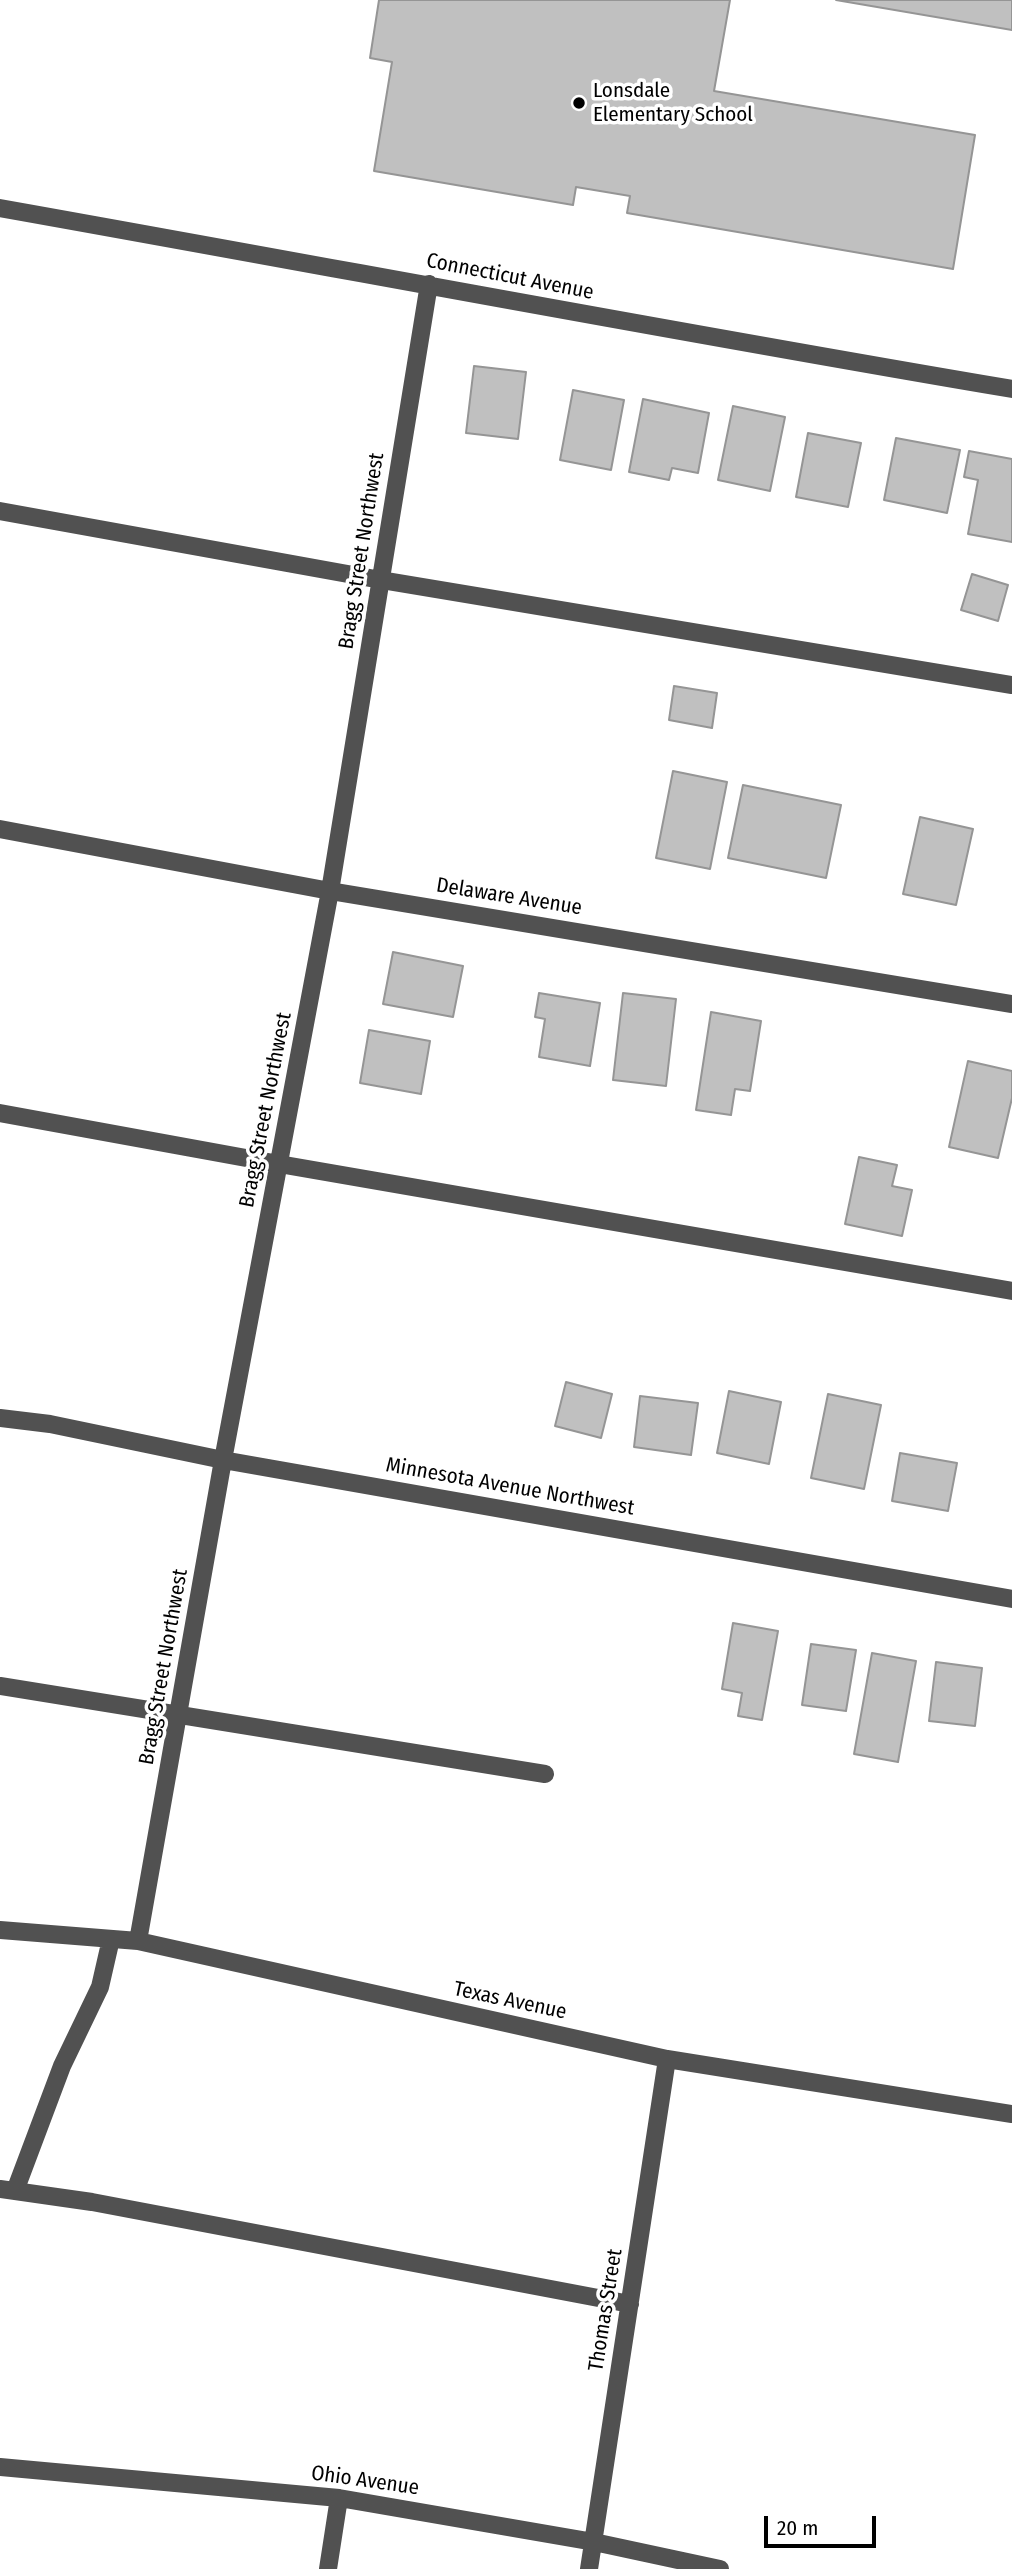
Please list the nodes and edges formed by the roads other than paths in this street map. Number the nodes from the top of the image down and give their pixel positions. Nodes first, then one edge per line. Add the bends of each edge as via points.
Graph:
1 (0, 208) edge
2 (429, 284) junction
3 (1012, 389) edge
4 (0, 511) edge
5 (381, 580) junction
6 (1012, 685) edge
7 (0, 829) edge
8 (330, 891) junction
9 (1012, 1004) edge
10 (0, 1113) edge
11 (279, 1164) junction
12 (1012, 1291) edge
13 (0, 1418) edge
14 (223, 1460) junction
15 (1012, 1599) edge
16 (0, 1686) edge
17 (178, 1716) junction
18 (545, 1773) dead end
19 (0, 1930) edge
20 (111, 1939) junction
21 (138, 1941) junction
22 (667, 2059) junction
23 (1012, 2114) edge
24 (7, 2190) edge
25 (630, 2304) junction
26 (0, 2467) edge
27 (339, 2498) junction
28 (594, 2542) junction
29 (328, 2569) edge
30 (589, 2569) edge
31 (720, 2569) edge

1 - 2 street, Connecticut Avenue
2 - 3 street, Connecticut Avenue
2 - 5 street, Bragg Street Northwest
4 - 5 street
5 - 6 street
5 - 8 street, Bragg Street Northwest
7 - 8 street, Delaware Avenue
8 - 9 street, Delaware Avenue
8 - 11 street, Bragg Street Northwest
10 - 11 street
11 - 12 street
11 - 14 street, Bragg Street Northwest
13 - 14 street, Minnesota Avenue Northwest
14 - 15 street, Minnesota Avenue Northwest
14 - 17 street, Bragg Street Northwest
16 - 17 street
17 - 18 street
17 - 21 street, Bragg Street Northwest
19 - 20 street, Texas Avenue
20 - 21 street, Texas Avenue
20 - 24 street via 100,1987
21 - 22 street, Texas Avenue
22 - 23 street, Texas Avenue
22 - 25 street, Thomas Street
24 - 25 street
25 - 28 street, Thomas Street
26 - 27 street, Ohio Avenue
27 - 28 street, Ohio Avenue
27 - 29 street
28 - 30 street, Thomas Street
28 - 31 street, Ohio Avenue

